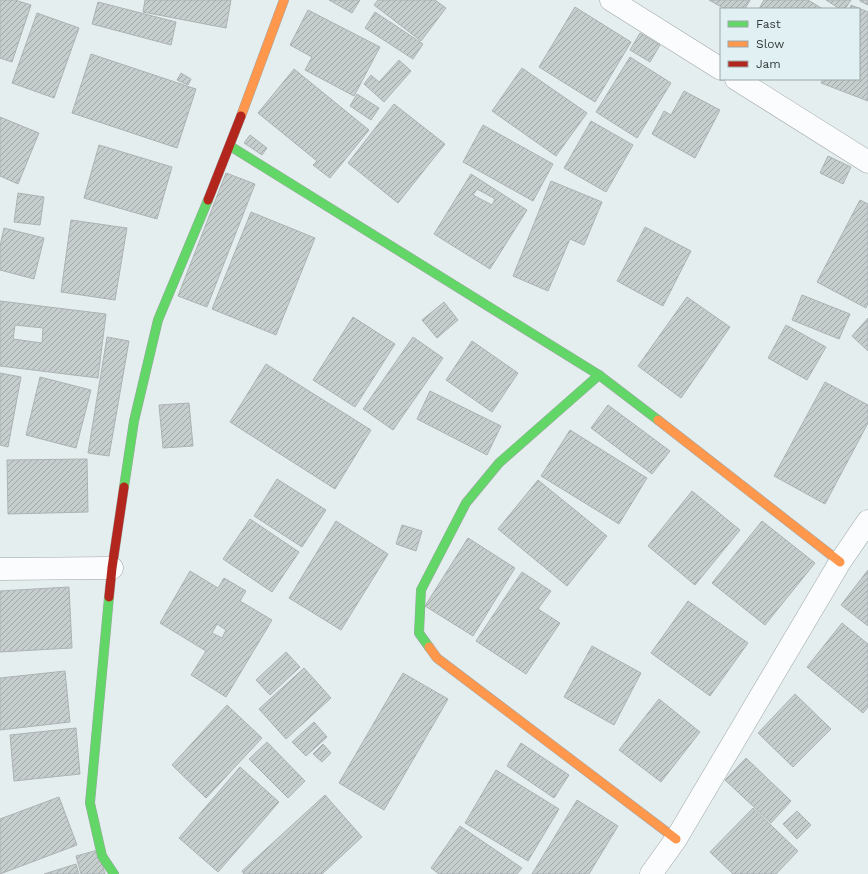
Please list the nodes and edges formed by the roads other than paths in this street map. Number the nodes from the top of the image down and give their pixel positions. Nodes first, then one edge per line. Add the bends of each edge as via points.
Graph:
1 (284, 0) edge
2 (611, 0) edge
3 (720, 69) edge
4 (738, 80) edge
5 (230, 146) junction
6 (868, 162) edge
7 (599, 375) junction
8 (868, 521) edge
9 (840, 562) junction
10 (112, 568) junction
11 (0, 569) edge
12 (676, 840) junction
13 (114, 874) edge
14 (651, 874) edge

1 - 5 street
2 - 3 street
4 - 6 street
5 - 7 street
5 - 10 street via 158,320 134,421
7 - 9 street
7 - 12 street via 499,463 466,503 421,590 419,633 437,658
8 - 9 street
9 - 12 street
10 - 11 street
10 - 13 street via 90,803 102,856
12 - 14 street

